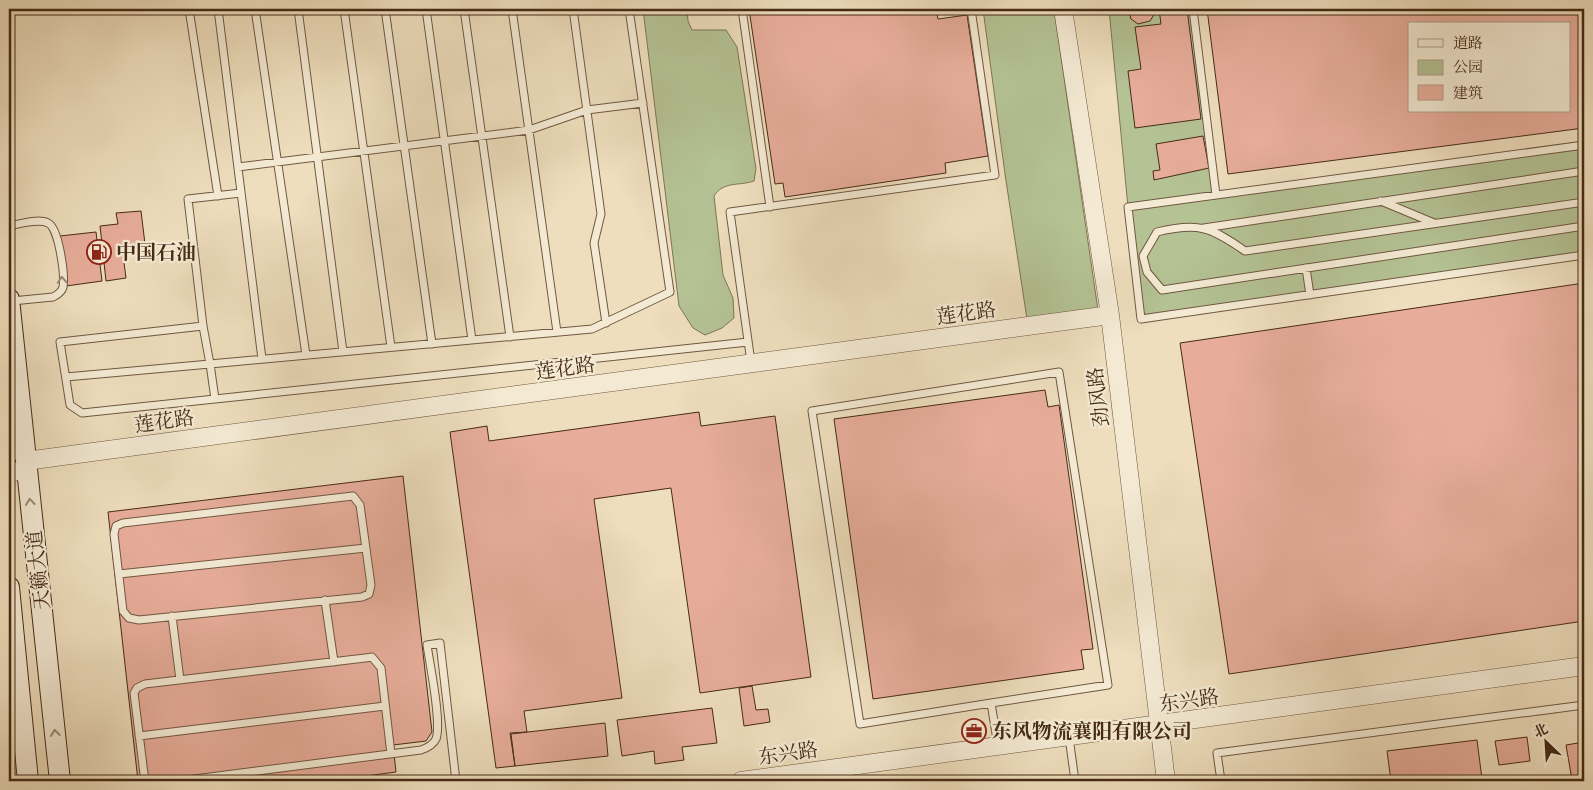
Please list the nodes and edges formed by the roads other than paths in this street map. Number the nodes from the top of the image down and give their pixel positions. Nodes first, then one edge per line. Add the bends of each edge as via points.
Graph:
1 (189, 9) edge
2 (218, 9) edge
3 (255, 9) edge
4 (298, 9) edge
5 (344, 9) edge
6 (385, 9) edge
7 (426, 9) edge
8 (464, 9) edge
9 (512, 9) edge
10 (574, 9) edge
11 (629, 9) edge
12 (742, 9) edge
13 (971, 9) edge
14 (1054, 9) edge
15 (1063, 9) edge
16 (1193, 9) edge
17 (642, 104) junction
18 (587, 110) junction
19 (529, 130) junction
20 (482, 136) junction
21 (444, 140) junction
22 (1584, 145) edge
23 (404, 146) junction
24 (364, 151) junction
25 (318, 157) junction
26 (278, 162) junction
27 (238, 167) junction
28 (1584, 171) edge
29 (241, 193) junction
30 (1216, 195) junction
31 (218, 196) junction
32 (1381, 201) junction
33 (1584, 202) edge
34 (770, 207) junction
35 (1435, 223) junction
36 (9, 226) edge
37 (1584, 226) edge
38 (1204, 228) junction
39 (1584, 255) edge
40 (1306, 268) junction
41 (1310, 295) junction
42 (9, 300) edge
43 (1104, 316) junction
44 (606, 323) junction
45 (203, 326) junction
46 (557, 332) junction
47 (510, 337) junction
48 (472, 340) junction
49 (748, 342) junction
50 (432, 344) junction
51 (391, 348) junction
52 (343, 352) junction
53 (306, 355) junction
54 (262, 359) junction
55 (210, 364) junction
56 (752, 365) junction
57 (66, 377) junction
58 (215, 399) junction
59 (19, 461) edge
60 (366, 548) junction
61 (119, 574) junction
62 (9, 587) edge
63 (325, 600) junction
64 (172, 616) junction
65 (334, 662) junction
66 (1584, 666) edge
67 (180, 680) junction
68 (991, 704) junction
69 (1584, 705) edge
70 (385, 706) junction
71 (1153, 726) junction
72 (139, 736) junction
73 (1069, 737) junction
74 (998, 746) junction
75 (391, 754) junction
76 (28, 781) edge
77 (60, 781) edge
78 (147, 781) edge
79 (179, 781) edge
80 (456, 781) edge
81 (741, 781) edge
82 (1075, 781) edge
83 (1155, 781) edge
84 (1166, 781) edge
85 (1221, 781) edge

1 - 31 lane
2 - 27 lane
3 - 26 lane
4 - 25 lane
5 - 24 lane
6 - 23 lane
7 - 21 lane
8 - 20 lane
9 - 19 lane
10 - 18 lane
11 - 17 lane
12 - 34 lane
13 - 34 lane via 995,175
14 - 43 street, 劲风路
15 - 43 street, 劲风路
16 - 30 lane
17 - 18 lane
17 - 44 lane via 670,292
18 - 19 lane
18 - 44 lane via 601,214 594,242
19 - 20 lane
19 - 46 lane
20 - 21 lane
20 - 47 lane
21 - 23 lane
21 - 48 lane
22 - 30 lane
23 - 24 lane
23 - 50 lane
24 - 25 lane
24 - 51 lane
25 - 26 lane
25 - 52 lane
26 - 27 lane
26 - 53 lane
27 - 29 lane
28 - 32 lane
29 - 31 lane
29 - 54 lane
30 - 41 lane via 1128,207 1142,320
31 - 45 lane via 188,199
32 - 35 lane
32 - 38 lane
33 - 35 lane
34 - 49 lane via 730,212
35 - 38 lane via 1245,251 1224,236
42 -> 36 lane via 53,298 63,286 57,235 50,224 43,221
37 - 40 lane
38 - 40 lane via 1182,226 1157,232 1143,256 1147,272 1162,290
39 - 41 lane
40 - 41 lane
42 - 59 main road, 天籁大道
43 - 56 street, 莲花路
43 - 71 street, 劲风路
44 - 46 lane via 592,329
45 - 55 lane
45 - 57 lane via 60,342
46 - 47 lane
47 - 48 lane
48 - 50 lane
49 - 56 lane
49 - 58 lane
50 - 51 lane
51 - 52 lane
52 - 53 lane
53 - 54 lane
54 - 55 lane
55 - 57 lane
55 - 58 lane
56 - 59 street, 莲花路
57 - 58 lane via 70,405 82,413
77 -> 59 main road, 天籁大道
60 - 61 lane
60 - 61 lane via 360,505 353,496 123,523 116,526 114,534
60 - 63 lane via 371,585 369,594
61 - 64 lane via 123,611 129,618
62 - 76 main road, 天籁大道
63 - 64 lane
63 - 65 lane
64 - 67 lane
65 - 67 lane
65 - 70 lane via 372,657 377,661 381,668
66 - 71 street, 东兴路
67 - 72 lane via 137,688 134,693
68 - 68 lane via 1108,685 1059,372 812,411 860,724
68 - 74 lane
69 - 85 lane via 1217,753
70 - 72 lane
70 - 75 lane
71 - 73 street, 东兴路
71 - 83 street, 劲风路
71 - 84 street, 劲风路
72 - 78 lane
73 - 74 street, 东兴路
73 - 82 lane
74 - 81 street, 东兴路
75 - 79 lane
75 - 80 lane via 421,750 432,744 436,737 427,645 440,643

